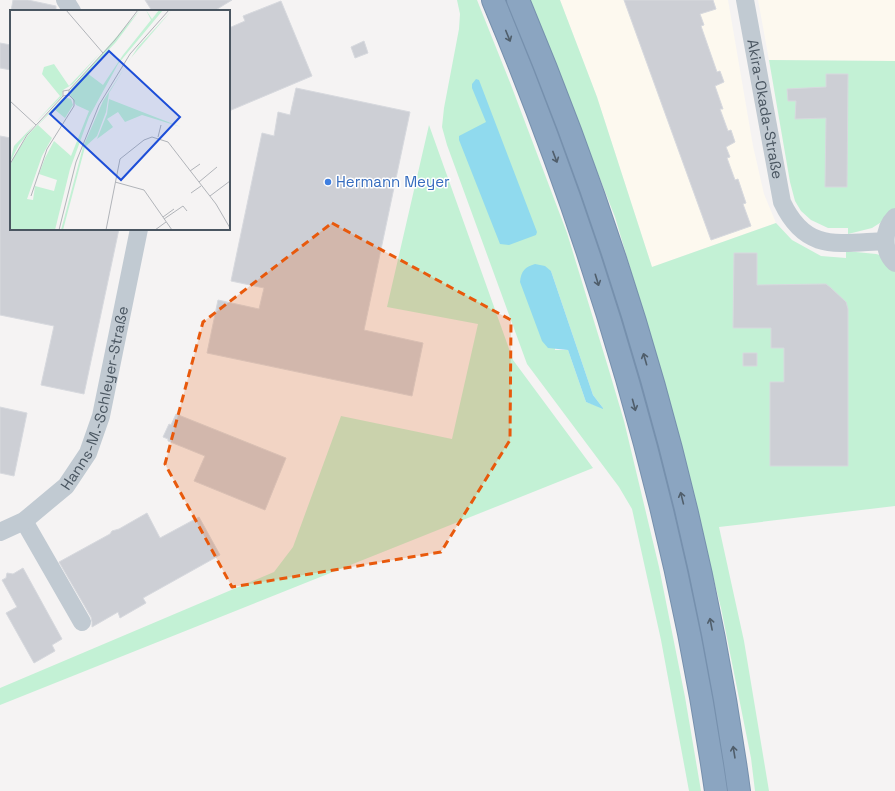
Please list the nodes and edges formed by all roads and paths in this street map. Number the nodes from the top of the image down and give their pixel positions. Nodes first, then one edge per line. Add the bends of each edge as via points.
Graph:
1 (65, 0) edge
2 (493, 0) edge
3 (518, 0) edge
4 (744, 0) edge
5 (71, 10) edge
6 (895, 217) edge
7 (139, 230) edge
8 (886, 242) junction
9 (895, 263) edge
10 (24, 522) junction
11 (0, 532) edge
12 (82, 622) dead end
13 (716, 791) edge
14 (739, 791) edge

1 - 5 street
2 -> 13 highway via 573,206 632,395 687,623
14 -> 3 highway via 708,610 655,393 594,199
4 - 8 street, Akira-Okada-Straße via 782,202 789,217 808,235 819,241 832,244
6 - 8 street via 887,230
7 - 10 street, Hanns-M.-Schleyer-Straße via 100,416 88,453 66,486
8 - 9 street via 887,252
10 - 11 street, Hanns-M.-Schleyer-Straße
10 - 12 street

